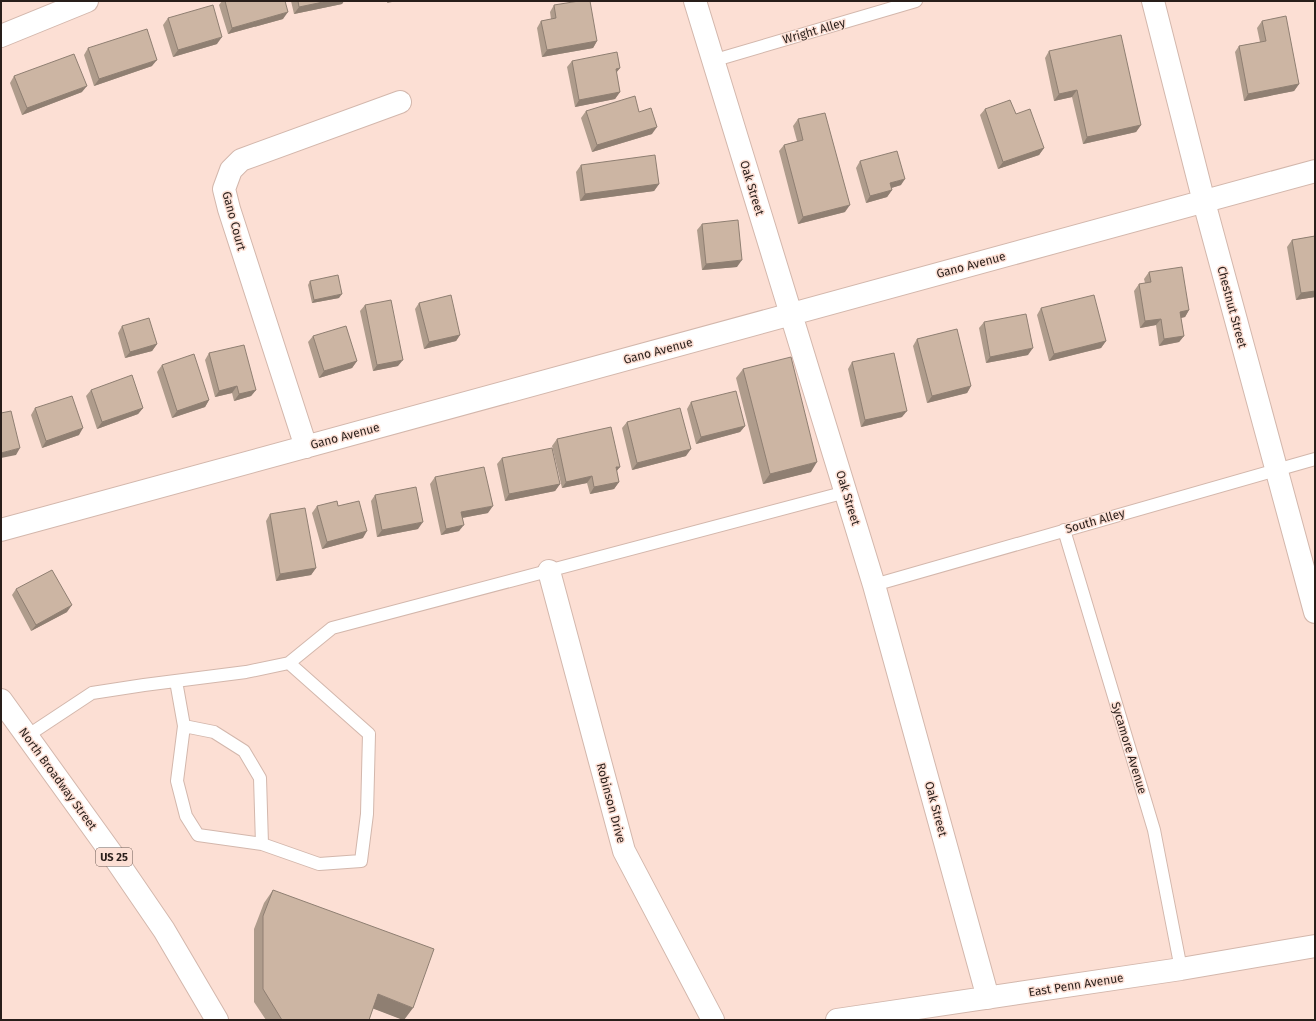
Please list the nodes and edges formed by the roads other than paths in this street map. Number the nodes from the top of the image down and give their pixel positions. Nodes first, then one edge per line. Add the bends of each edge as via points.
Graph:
1 (87, 1) edge
2 (695, 1) edge
3 (916, 1) edge
4 (1153, 1) edge
5 (1, 36) edge
6 (712, 61) junction
7 (400, 102) dead end
8 (1315, 171) edge
9 (1204, 202) junction
10 (791, 314) junction
11 (306, 447) junction
12 (1315, 458) edge
13 (1276, 470) junction
14 (846, 492) junction
15 (1, 530) edge
16 (1064, 530) junction
17 (549, 571) junction
18 (874, 585) junction
19 (1315, 612) edge
20 (289, 663) junction
21 (176, 681) junction
22 (1, 700) edge
23 (184, 726) junction
24 (27, 736) junction
25 (262, 844) junction
26 (1315, 946) edge
27 (1181, 969) junction
28 (988, 998) junction
29 (217, 1020) edge
30 (713, 1020) edge
31 (837, 1020) edge

1 - 5 street
2 - 6 street, Oak Street
3 - 6 lane, Wright Alley
4 - 9 street, Chestnut Street
6 - 10 street, Oak Street
7 - 11 street, Gano Court via 241,160 231,170 224,189
8 - 9 street, Gano Avenue
9 - 10 street, Gano Avenue
9 - 13 street, Chestnut Street
10 - 11 street, Gano Avenue
10 - 14 street, Oak Street
11 - 15 street, Gano Avenue
12 - 13 lane, South Alley
13 - 16 lane, South Alley
13 - 19 street, Chestnut Street
14 - 17 lane
14 - 18 street, Oak Street
16 - 18 lane, South Alley
16 - 27 lane, Sycamore Avenue via 1154,830
17 - 20 lane via 332,628
17 - 30 street, Robinson Drive via 624,851
18 - 28 street, Oak Street
20 - 21 lane via 246,672
20 - 25 lane via 369,734 366,814 361,861 319,864
21 - 23 lane
21 - 24 lane via 92,693
22 - 24 street, North Broadway Street / US 25
23 - 25 lane via 214,732 244,751 260,778
23 - 25 lane via 177,781 186,816 198,835
24 - 29 street, North Broadway Street / US 25 via 164,930
26 - 27 street, East Penn Avenue
27 - 28 street, East Penn Avenue
28 - 31 street, East Penn Avenue

